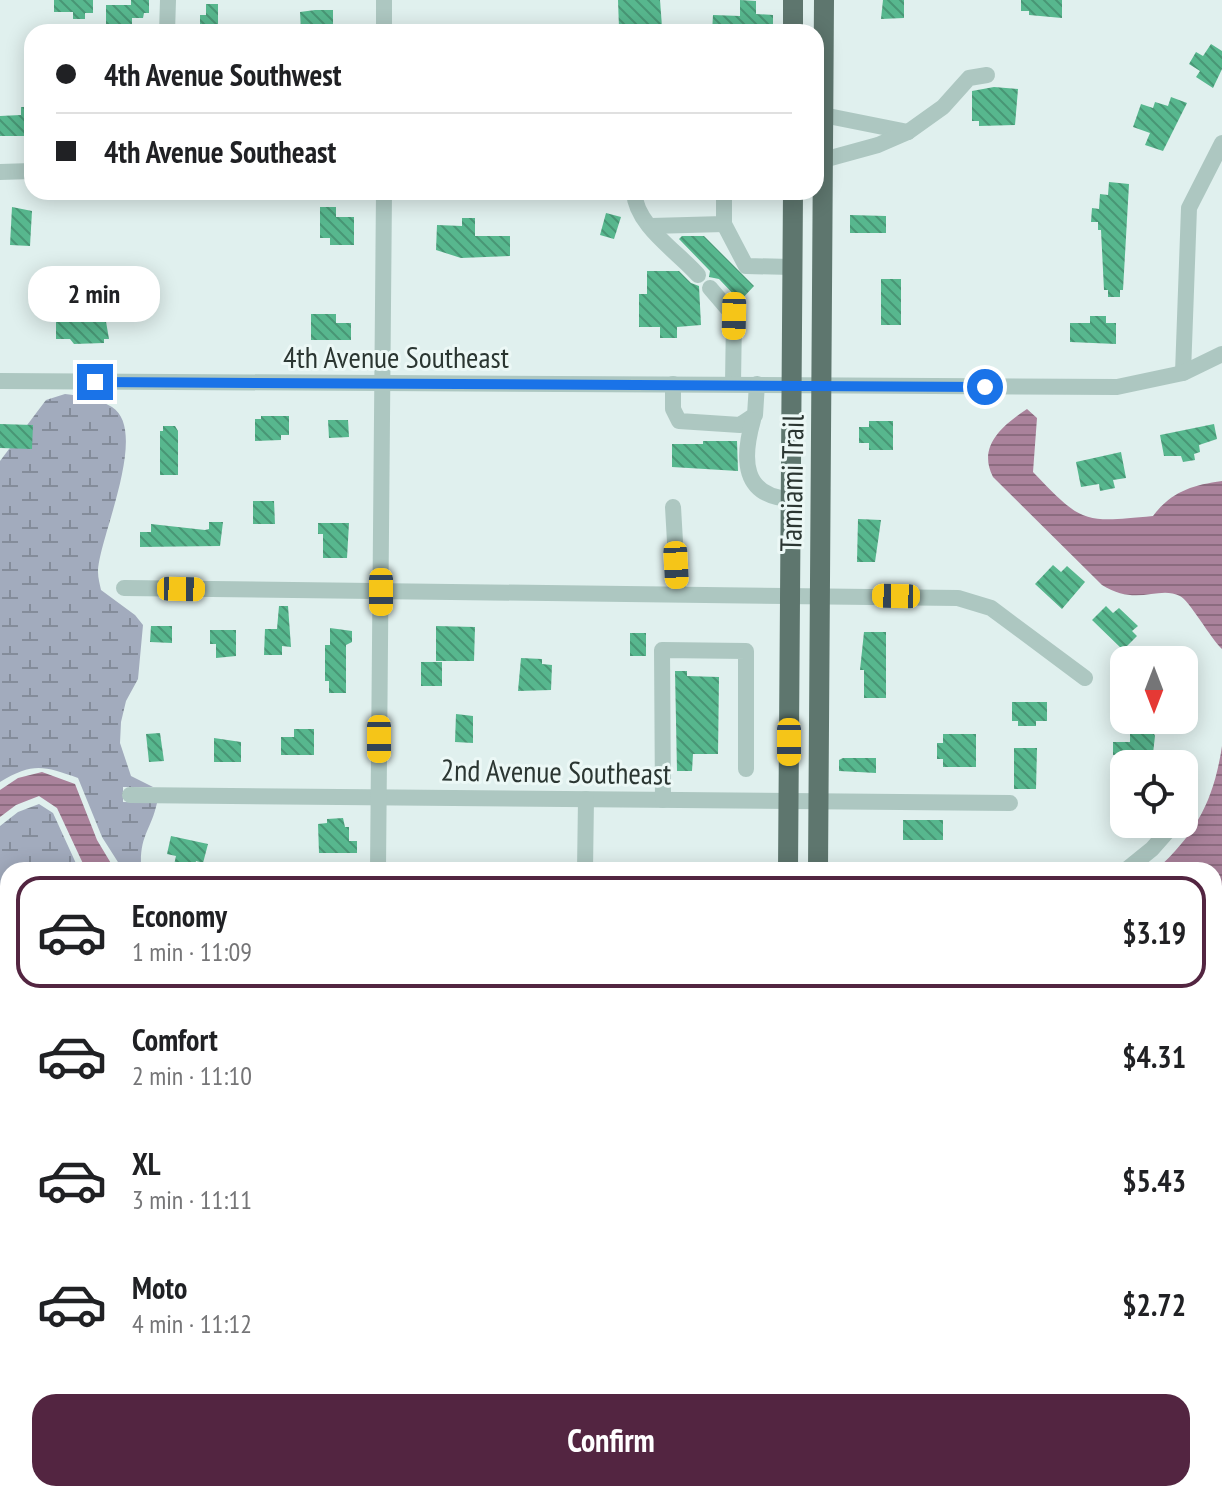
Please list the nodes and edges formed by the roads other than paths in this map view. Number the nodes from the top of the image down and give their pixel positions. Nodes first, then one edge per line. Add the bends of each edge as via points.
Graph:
1 (168, 0) edge
2 (384, 0) edge
3 (793, 0) edge
4 (823, 1) edge
5 (167, 24) edge
6 (384, 24) edge
7 (793, 24) edge
8 (823, 24) edge
9 (987, 75) dead end
10 (824, 115) edge
11 (908, 132) junction
12 (1222, 143) edge
13 (824, 159) edge
14 (24, 171) edge
15 (0, 172) edge
16 (384, 200) edge
17 (635, 200) edge
18 (724, 200) edge
19 (793, 200) edge
20 (820, 200) edge
21 (724, 224) junction
22 (651, 226) junction
23 (792, 267) junction
24 (698, 275) dead end
25 (710, 288) dead end
26 (1222, 354) edge
27 (1183, 373) junction
28 (0, 381) edge
29 (381, 384) junction
30 (673, 384) junction
31 (733, 384) junction
32 (757, 384) junction
33 (791, 384) junction
34 (823, 384) junction
35 (753, 420) junction
36 (790, 499) junction
37 (673, 507) dead end
38 (124, 588) dead end
39 (381, 592) junction
40 (678, 594) junction
41 (790, 594) junction
42 (820, 594) junction
43 (1085, 678) dead end
44 (746, 769) dead end
45 (130, 795) dead end
46 (379, 797) junction
47 (586, 799) junction
48 (663, 800) junction
49 (788, 801) junction
50 (818, 801) junction
51 (1010, 803) dead end
52 (1162, 838) edge
53 (378, 862) edge
54 (585, 862) edge
55 (788, 862) edge
56 (818, 862) edge
57 (1136, 862) edge

1 - 5 street
2 - 6 street
3 - 7 main road
4 - 8 main road, Tamiami Trail
9 - 11 street via 969,78 943,107
10 - 11 street
11 - 13 street
12 - 27 street via 1189,208
14 - 15 street
16 - 29 street
17 - 22 street
18 - 21 street
19 - 23 main road, Tamiami Trail
20 - 34 main road, Tamiami Trail
21 - 22 street
21 - 23 street via 746,266
22 - 24 street
23 - 33 main road, Tamiami Trail
25 - 31 street via 734,316
26 - 27 street, 4th Avenue Southeast
27 - 34 street, 4th Avenue Southeast via 1117,387
28 - 29 street, 4th Avenue Southeast
29 - 30 street, 4th Avenue Southeast
29 - 39 street
30 - 31 street, 4th Avenue Southeast
30 - 35 street via 673,409 679,421 740,425
31 - 32 street, 4th Avenue Southeast
32 - 33 street, 4th Avenue Southeast
32 - 35 street
33 - 34 street, 4th Avenue Southeast
33 - 36 main road, Tamiami Trail
34 - 42 main road, Tamiami Trail
35 - 36 street via 749,463 754,486 767,496
36 - 41 main road, Tamiami Trail
37 - 40 street
38 - 39 street
39 - 40 street
39 - 46 street
40 - 41 street
41 - 42 street
41 - 49 main road, Tamiami Trail
42 - 43 street via 958,598 991,608
42 - 50 main road, Tamiami Trail
44 - 48 street via 746,651 662,650
45 - 46 street, 2nd Avenue Southeast
46 - 47 street, 2nd Avenue Southeast
46 - 53 street
47 - 48 street, 2nd Avenue Southeast
47 - 54 street
48 - 49 street, 2nd Avenue Southeast
49 - 50 street, 2nd Avenue Southeast
49 - 55 main road, Tamiami Trail
50 - 51 street, 2nd Avenue Southeast
50 - 56 main road, Tamiami Trail
52 - 57 street

